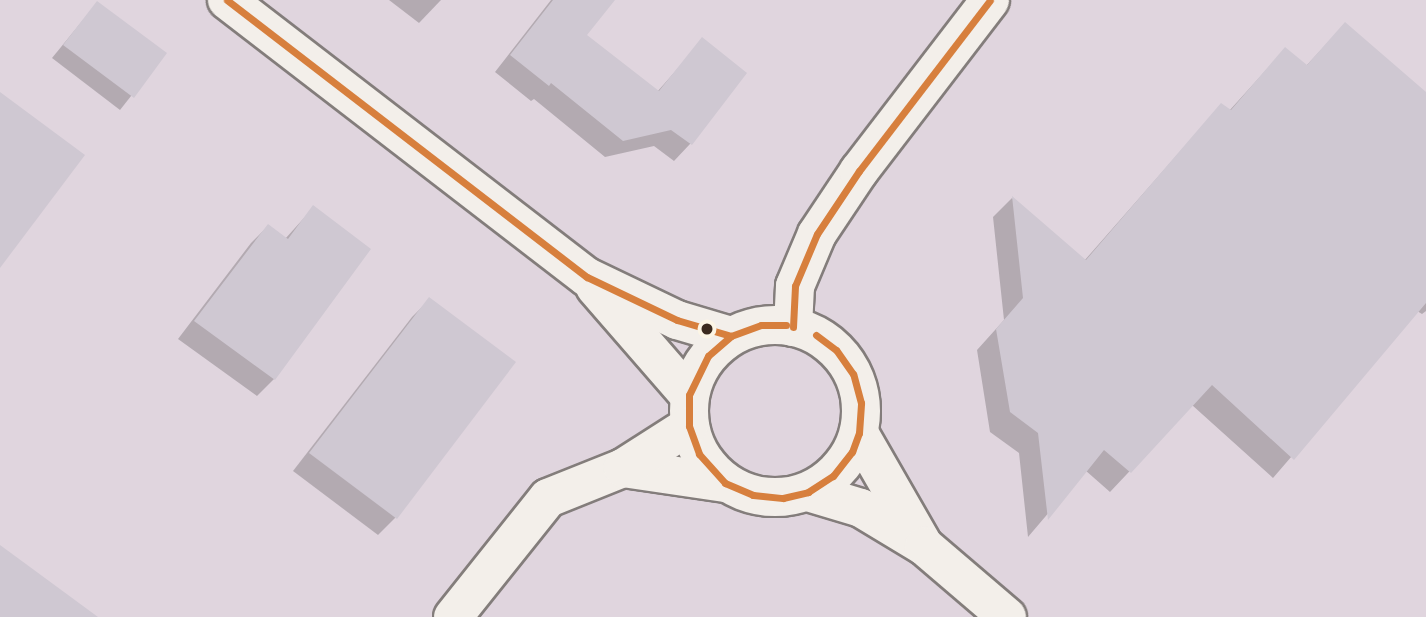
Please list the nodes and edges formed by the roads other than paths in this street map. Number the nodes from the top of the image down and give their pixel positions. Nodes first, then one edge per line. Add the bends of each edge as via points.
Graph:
1 (227, 0) edge
2 (990, 0) edge
3 (587, 277) junction
4 (793, 327) junction
5 (731, 336) junction
6 (689, 411) junction
7 (859, 433) junction
8 (623, 468) junction
9 (725, 483) junction
10 (808, 492) junction
11 (924, 546) junction
12 (453, 617) edge
13 (1007, 617) edge

1 - 3 street
2 - 4 street via 859,171 817,234 795,286
3 - 5 street via 677,320
3 - 6 street
4 - 5 street via 761,325
4 - 7 street via 816,335 836,350 853,374 862,403
5 - 6 street via 708,356
6 - 8 street
6 - 9 street via 699,454
7 - 10 street via 852,452 833,476
7 - 11 street
8 - 9 street
8 - 12 street via 548,498
9 - 10 street via 753,495 783,498
10 - 11 street via 861,508
11 - 13 street

